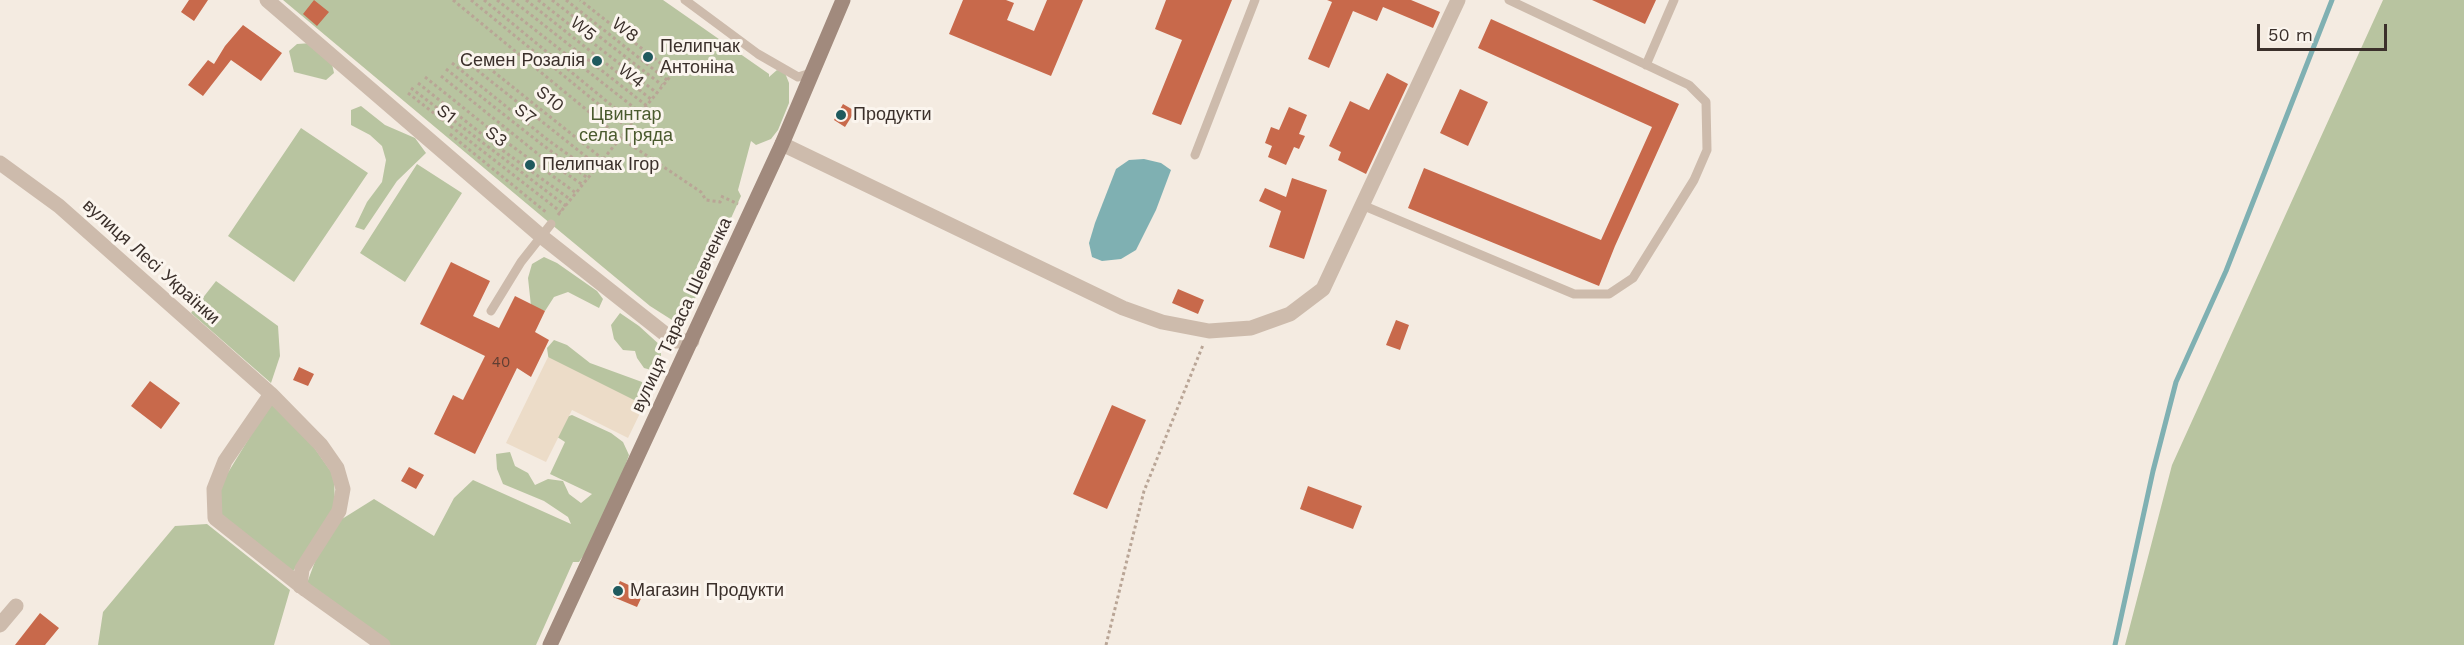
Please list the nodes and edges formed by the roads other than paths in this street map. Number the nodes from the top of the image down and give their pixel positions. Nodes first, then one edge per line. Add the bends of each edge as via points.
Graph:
1 (267, 0) edge
2 (685, 0) edge
3 (843, 0) edge
4 (1255, 0) edge
5 (1458, 0) edge
6 (1509, 0) edge
7 (1674, 0) edge
8 (1646, 65) junction
9 (814, 72) junction
10 (782, 144) junction
11 (1195, 155) dead end
12 (0, 164) edge
13 (1362, 205) junction
14 (549, 226) junction
15 (491, 310) dead end
16 (692, 341) junction
17 (272, 394) junction
18 (300, 586) junction
19 (16, 606) dead end
20 (0, 625) edge
21 (383, 645) edge
22 (550, 645) edge

1 - 14 street
2 - 9 lane via 758,54 798,77
3 - 9 street, вулиця Тараса Шевченка
4 - 11 lane
5 - 13 street
6 - 8 lane
7 - 8 lane
8 - 13 lane via 1689,85 1706,102 1707,150 1694,180 1633,278 1609,294 1574,294
9 - 10 street, вулиця Тараса Шевченка
10 - 13 street via 1123,308 1162,322 1209,331 1251,328 1290,314 1323,289
10 - 16 street, вулиця Тараса Шевченка
12 - 17 street, вулиця Лесі Українки via 59,206
14 - 15 lane via 520,261
14 - 16 street via 674,341
16 - 22 street, вулиця Тараса Шевченка
17 - 18 street, вулиця Лесі Українки via 321,445 337,468 343,489 339,511 302,569
17 - 18 street via 225,460 214,489 215,518
18 - 21 street
19 - 20 street

